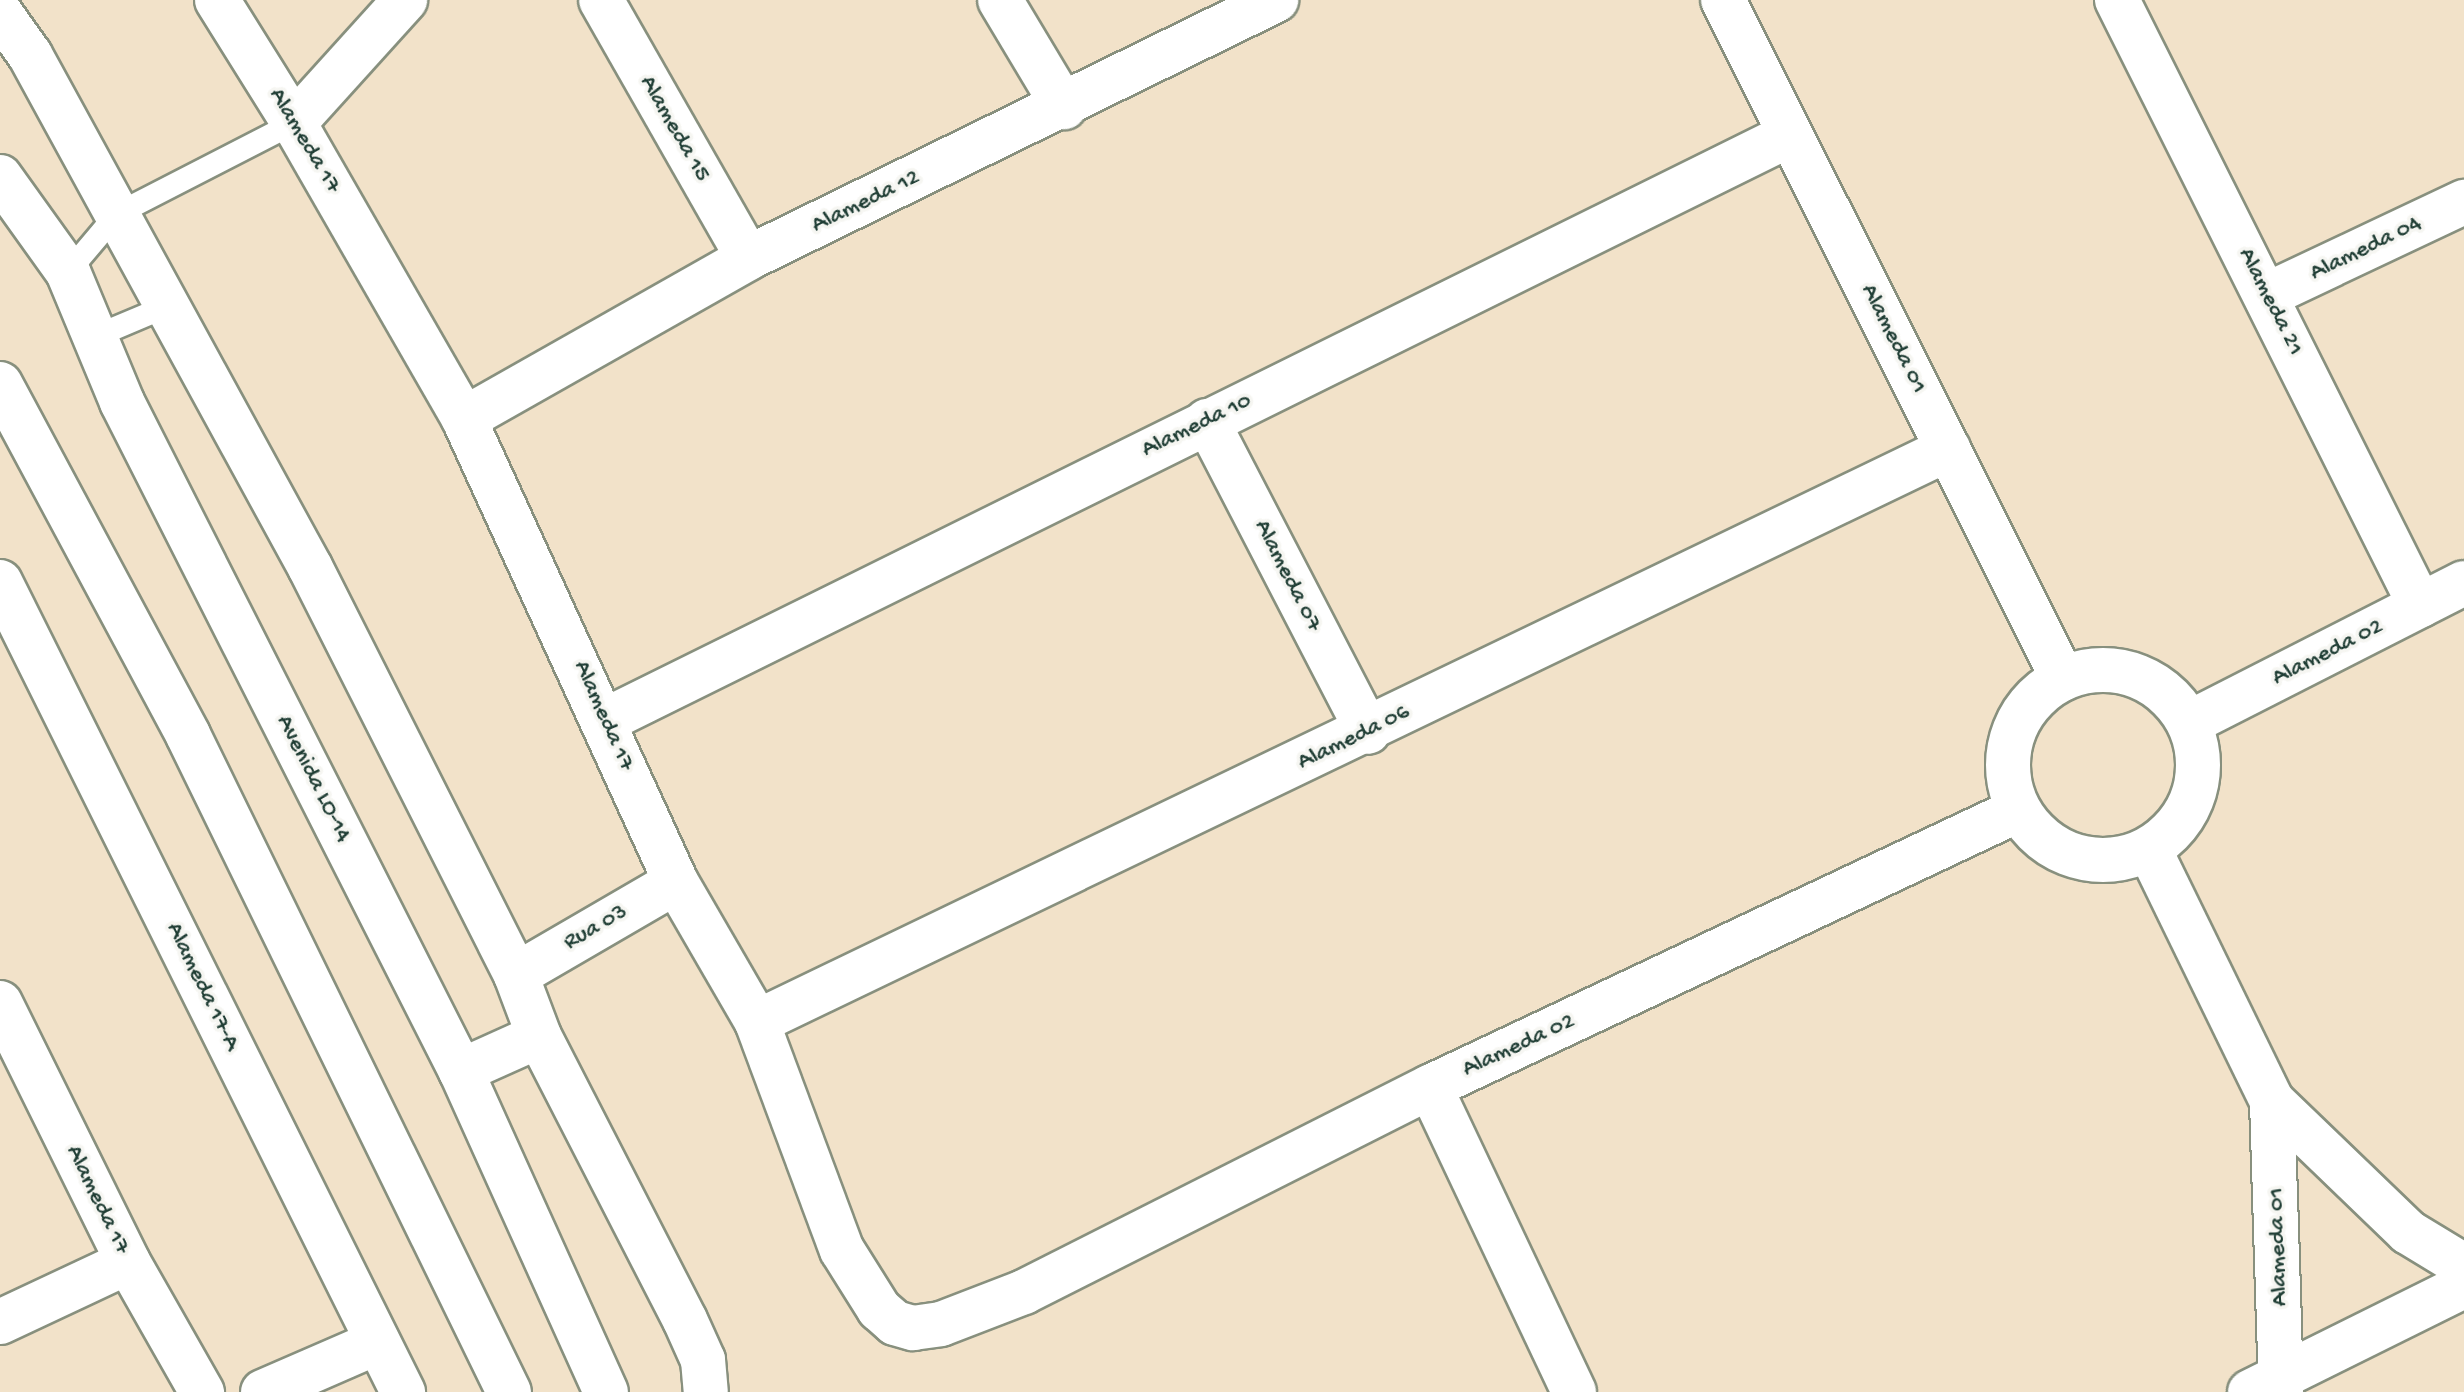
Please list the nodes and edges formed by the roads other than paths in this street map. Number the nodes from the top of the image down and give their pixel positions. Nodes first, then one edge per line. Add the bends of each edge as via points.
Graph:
1 (217, 0) edge
2 (405, 0) edge
3 (601, 0) edge
4 (1000, 0) edge
5 (1276, 0) edge
6 (1723, 0) edge
7 (2117, 0) edge
8 (0, 13) edge
9 (1064, 107) junction
10 (294, 123) junction
11 (1789, 135) junction
12 (0, 177) edge
13 (2464, 202) edge
14 (117, 214) junction
15 (748, 258) junction
16 (68, 272) junction
17 (2267, 295) junction
18 (165, 307) junction
19 (94, 337) junction
20 (3, 395) edge
21 (464, 419) junction
22 (1207, 421) junction
23 (1948, 449) junction
24 (0, 582) edge
25 (2464, 583) edge
26 (2420, 605) junction
27 (2063, 679) junction
28 (606, 720) junction
29 (2191, 722) junction
30 (1368, 732) junction
31 (2018, 810) junction
32 (2149, 849) junction
33 (676, 882) junction
34 (516, 975) junction
35 (0, 1003) edge
36 (757, 1022) junction
37 (539, 1036) junction
38 (461, 1071) junction
39 (1430, 1087) junction
40 (2272, 1101) junction
41 (128, 1262) junction
42 (2464, 1266) edge
43 (2464, 1286) edge
44 (1024, 1292) joint
45 (0, 1322) edge
46 (378, 1342) junction
47 (2271, 1386) edge
48 (202, 1392) edge
49 (263, 1392) edge
50 (403, 1392) edge
51 (509, 1392) edge
52 (606, 1392) edge
53 (706, 1392) edge
54 (1574, 1392) edge

1 - 10 street, Alameda 17
2 - 10 street
3 - 15 street, Alameda 15
4 - 9 street
5 - 9 street, Alameda 12
6 - 11 street, Alameda 01
7 - 17 street, Alameda 21
8 - 14 street via 30,55
9 - 15 street, Alameda 12
10 - 14 lane
10 - 21 street, Alameda 17
11 - 22 street, Alameda 10
11 - 23 street, Alameda 01
12 - 16 street, Avenida LO-14
13 - 17 street, Alameda 04
14 - 16 lane
14 - 18 street
15 - 21 street, Alameda 12
16 - 19 street, Avenida LO-14
17 - 26 street, Alameda 21
18 - 19 lane
18 - 34 street via 310,567
19 - 38 street, Avenida LO-14
20 - 51 street via 188,735
21 - 28 street, Alameda 17
22 - 28 street, Alameda 10
22 - 30 street, Alameda 07
23 - 27 street, Alameda 01
23 - 30 street, Alameda 06
24 - 46 street, Alameda 17-A
25 - 26 street, Alameda 02
26 - 29 street, Alameda 02
27 - 29 street via 2091,671 2122,672 2150,683
27 - 31 street via 2037,696 2017,720 2008,750 2008,781
28 - 33 street, Alameda 17
29 - 32 street via 2197,781 2188,808 2172,831
30 - 36 street, Alameda 06
31 - 32 street via 2037,834 2062,852 2091,860 2121,859
31 - 39 street, Alameda 02
32 - 40 street, Alameda 01
33 - 34 street, Rua 03
33 - 36 street, Alameda 17
34 - 37 street
35 - 41 street, Alameda 17
36 - 44 street, Alameda 17 via 842,1250 879,1309 895,1323 913,1328 972,1314
37 - 38 street
37 - 53 street via 685,1320 703,1360
38 - 52 street, Avenida LO-14
39 - 44 street, Alameda 02
39 - 54 street
40 - 42 street, Alameda 01 via 2408,1232
40 - 47 street, Alameda 01
41 - 45 street
41 - 48 street, Alameda 17
43 - 47 street
46 - 49 street
46 - 50 street, Alameda 17-A

